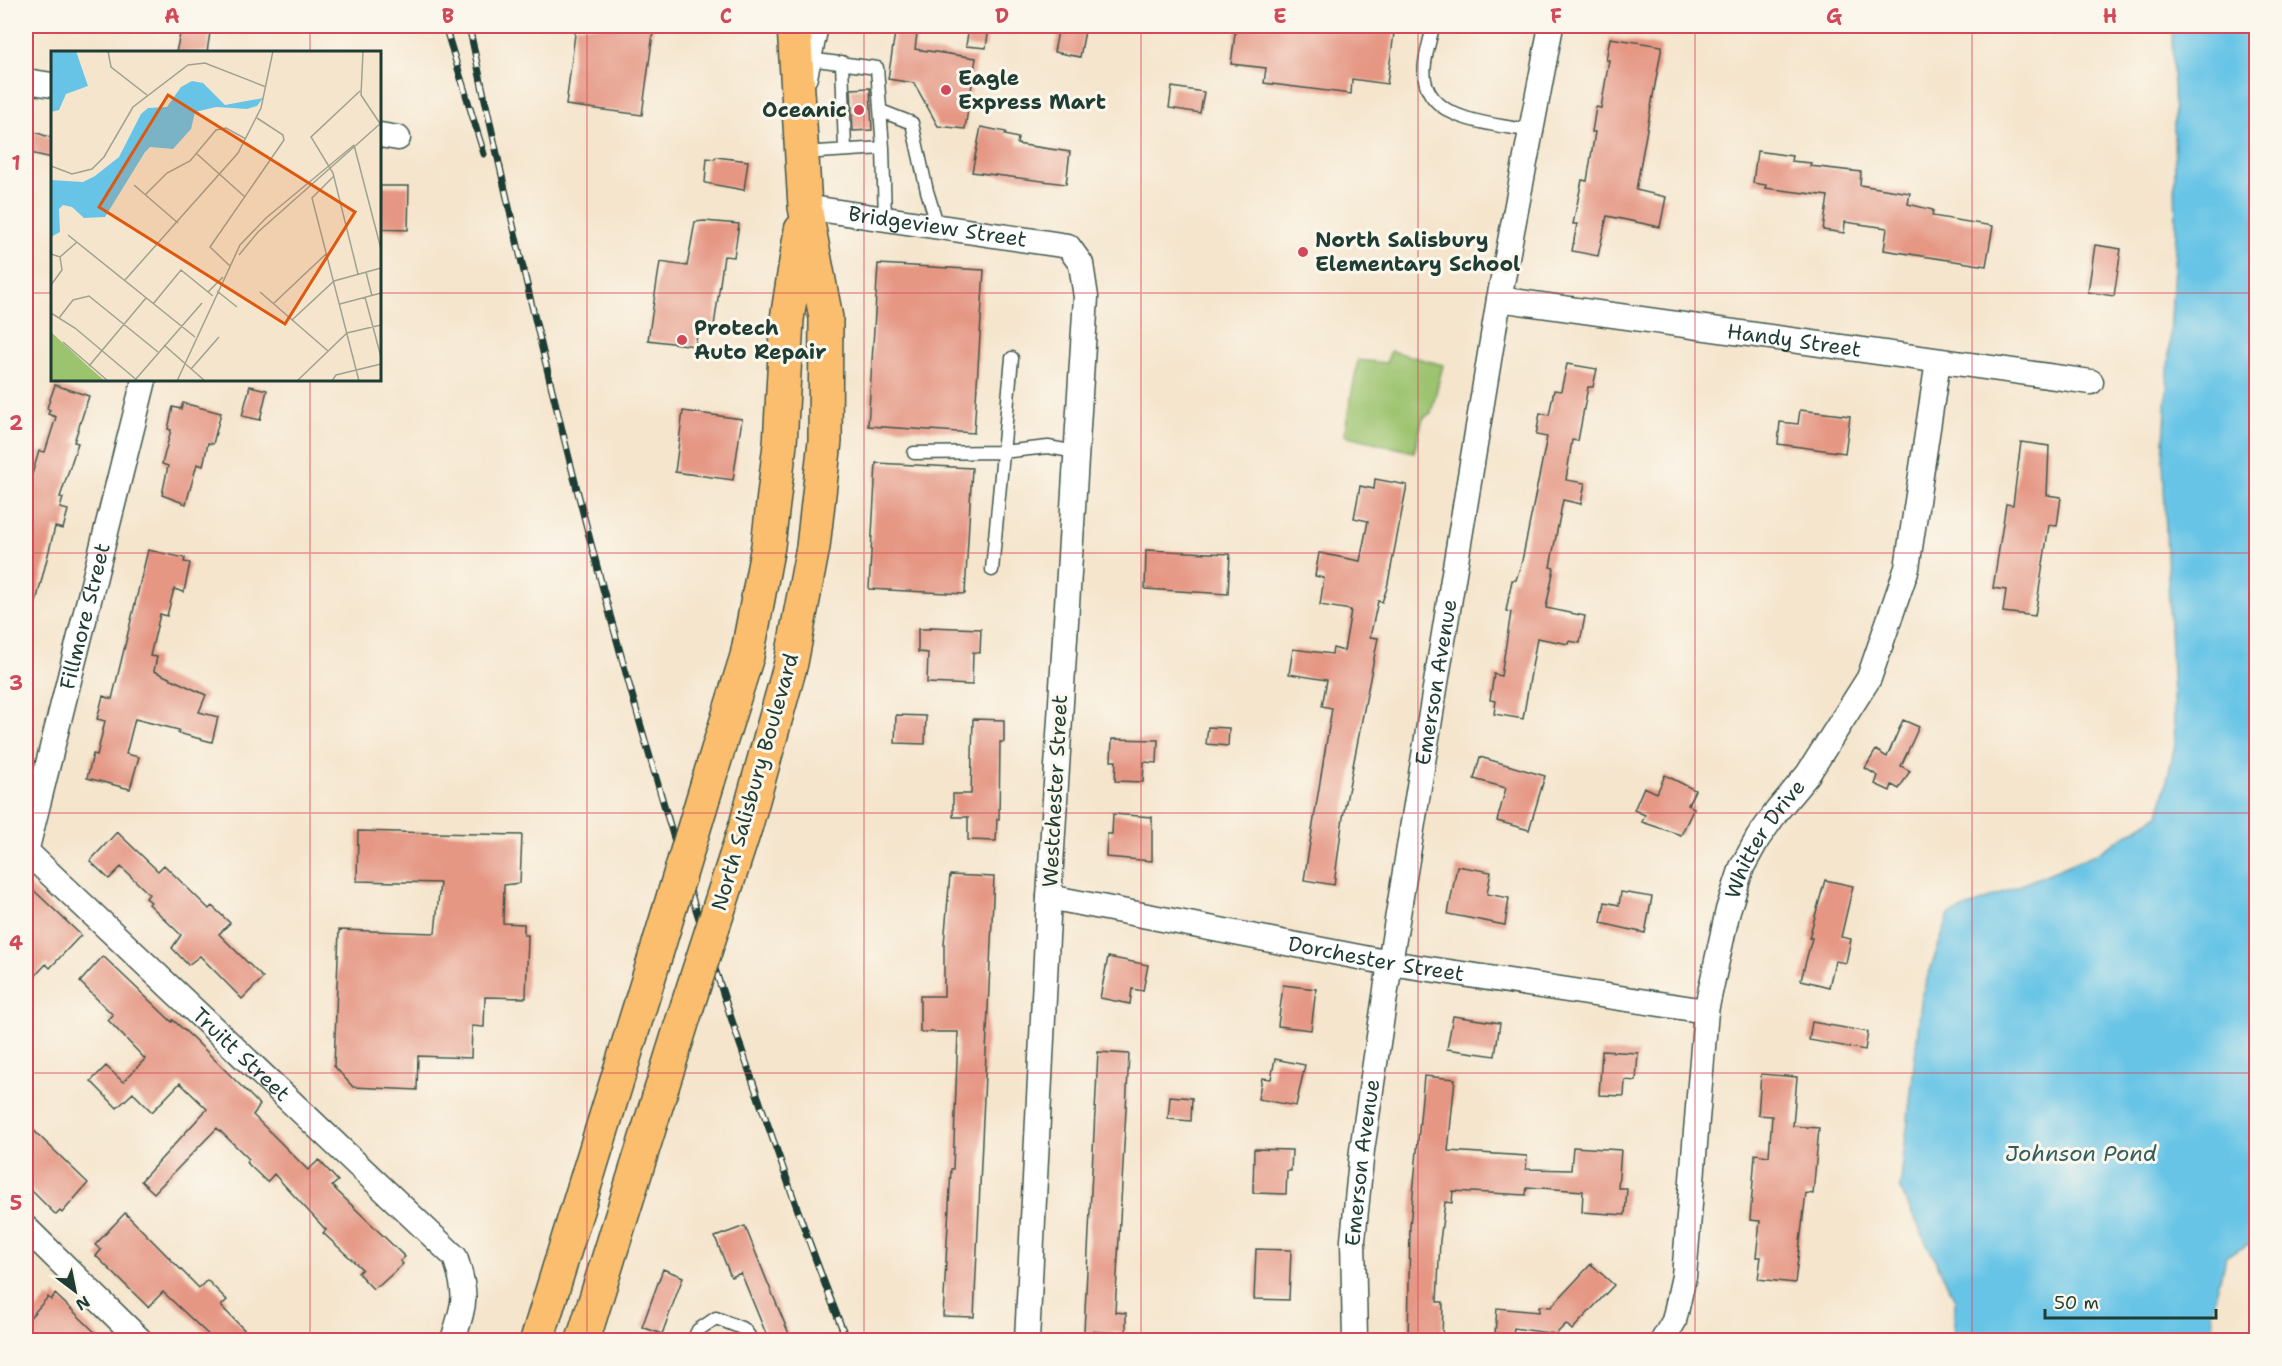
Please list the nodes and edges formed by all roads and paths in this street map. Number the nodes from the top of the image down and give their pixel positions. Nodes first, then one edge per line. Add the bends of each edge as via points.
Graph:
1 (794, 26) edge
2 (816, 26) edge
3 (1433, 26) edge
4 (1551, 26) edge
5 (809, 59) junction
6 (842, 62) junction
7 (26, 81) edge
8 (51, 85) edge
9 (799, 109) junction
10 (881, 111) junction
11 (1531, 131) junction
12 (884, 147) junction
13 (845, 150) junction
14 (802, 153) junction
15 (805, 207) junction
16 (885, 219) junction
17 (938, 227) junction
18 (1068, 246) joint
19 (1499, 299) junction
20 (1012, 358) dead end
21 (1938, 361) junction
22 (144, 381) edge
23 (2091, 382) dead end
24 (1002, 452) junction
25 (1076, 452) junction
26 (914, 453) dead end
27 (992, 570) dead end
28 (26, 852) edge
29 (1049, 897) junction
30 (1390, 963) junction
31 (1706, 1011) junction
32 (26, 1228) edge
33 (140, 1341) edge
34 (453, 1341) edge
35 (537, 1341) edge
36 (583, 1341) edge
37 (693, 1341) edge
38 (752, 1341) edge
39 (1027, 1341) edge
40 (1355, 1341) edge
41 (1663, 1341) edge

1 - 9 main road, North Salisbury Boulevard
2 - 5 street
3 - 11 lane via 1425,80 1438,104 1460,116
4 - 11 street, Emerson Avenue
5 - 6 lane
5 - 9 street
6 - 10 lane via 877,68
6 - 13 lane
7 - 8 street
9 - 14 main road, North Salisbury Boulevard
10 - 12 lane
10 - 17 lane via 912,123
11 - 19 street, Emerson Avenue
12 - 13 lane
12 - 16 lane
13 - 14 lane
14 - 15 main road, North Salisbury Boulevard
15 - 16 street, Bridgeview Street
15 - 35 main road, North Salisbury Boulevard, bridge via 787,319 780,444 768,546 747,656
15 - 36 main road, North Salisbury Boulevard, bridge via 826,318 825,441 813,547 791,663 746,825
16 - 17 street, Bridgeview Street
17 - 18 street, Bridgeview Street
18 - 25 street, Westchester Street via 1081,264 1086,297
19 - 21 street, Handy Street
19 - 30 street, Emerson Avenue
20 - 24 lane
21 - 23 street, Handy Street
21 - 31 street, Whitter Drive via 1907,568 1869,678 1742,867 1728,910
22 - 28 street, Fillmore Street
24 - 25 lane via 1048,447
24 - 26 lane
24 - 27 lane
25 - 29 street, Westchester Street
28 - 34 street, Truitt Street via 455,1257 466,1288
29 - 30 street, Dorchester Street
29 - 39 street, Westchester Street
30 - 31 street, Dorchester Street
30 - 40 street, Emerson Avenue via 1353,1240
31 - 41 street, Whitter Drive via 1684,1276 1674,1321
32 - 33 street
37 - 38 lane via 698,1330 716,1318 744,1329

